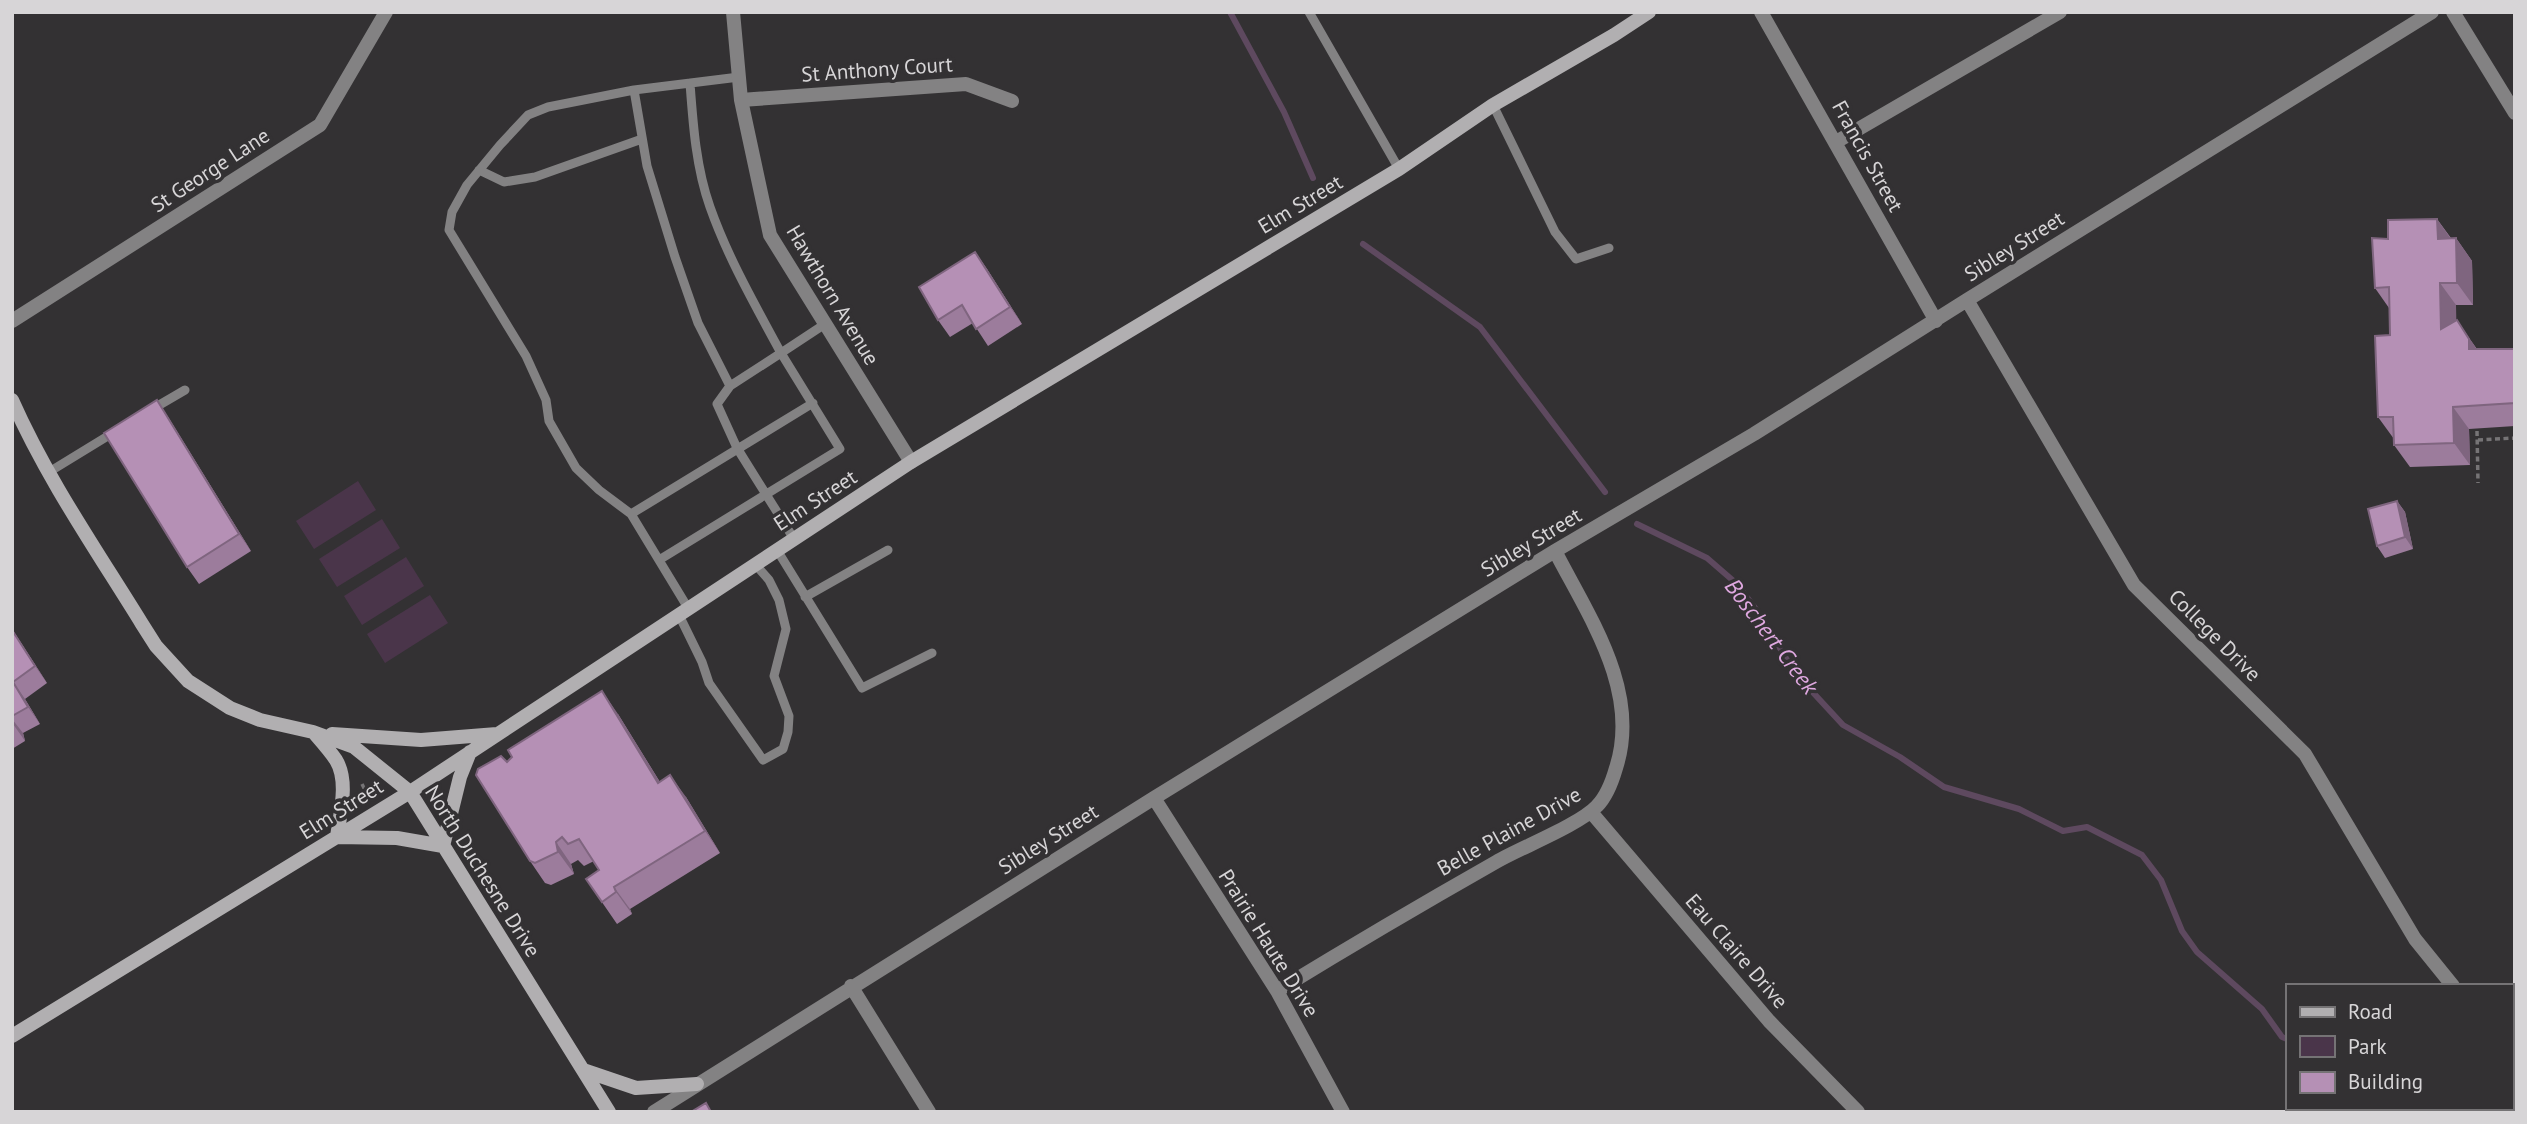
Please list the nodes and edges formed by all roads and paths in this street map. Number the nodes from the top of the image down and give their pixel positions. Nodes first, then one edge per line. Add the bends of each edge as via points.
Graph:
1 (386, 12) edge
2 (733, 12) edge
3 (1309, 12) edge
4 (1649, 12) edge
5 (1761, 12) edge
6 (2060, 12) edge
7 (2432, 12) edge
8 (2453, 12) edge
9 (739, 77) junction
10 (690, 83) junction
11 (634, 90) junction
12 (741, 100) junction
13 (1012, 101) dead end
14 (1493, 105) junction
15 (2515, 113) edge
16 (642, 139) junction
17 (1836, 142) junction
18 (1399, 169) junction
19 (479, 170) junction
20 (1609, 248) dead end
21 (1967, 300) junction
22 (12, 321) edge
23 (1936, 321) junction
24 (825, 324) junction
25 (781, 353) junction
26 (730, 386) junction
27 (185, 390) dead end
28 (12, 400) edge
29 (813, 403) junction
30 (141, 416) edge
31 (130, 423) edge
32 (2477, 431) dead end
33 (2515, 439) edge
34 (2477, 440) junction
35 (737, 448) junction
36 (911, 463) junction
37 (49, 472) junction
38 (2478, 483) dead end
39 (766, 494) junction
40 (631, 514) junction
41 (794, 539) junction
42 (777, 550) junction
43 (888, 550) dead end
44 (1555, 551) junction
45 (659, 560) junction
46 (755, 564) junction
47 (805, 597) junction
48 (683, 612) junction
49 (932, 653) dead end
50 (313, 732) junction
51 (498, 734) junction
52 (470, 752) junction
53 (362, 784) dead end
54 (366, 792) dead end
55 (410, 792) junction
56 (1154, 798) junction
57 (1591, 812) junction
58 (337, 837) junction
59 (443, 846) junction
60 (2450, 984) edge
61 (851, 986) junction
62 (1277, 991) junction
63 (12, 1036) edge
64 (582, 1069) junction
65 (697, 1084) junction
66 (609, 1112) edge
67 (654, 1112) edge
68 (929, 1112) edge
69 (1343, 1112) edge
70 (1858, 1112) edge

1 - 22 street, St George Lane via 320,125
2 - 9 street, Hawthorn Avenue
3 - 18 lane
4 - 14 main road, Elm Street
5 - 17 street, Francis Street
6 - 17 street
7 - 21 street, Sibley Street
8 - 15 street
9 - 10 lane
9 - 12 street, Hawthorn Avenue
10 - 11 lane
10 - 25 lane via 694,135 709,204 740,277
11 - 16 lane
11 - 19 lane via 528,115
12 - 13 street, St Anthony Court via 965,84
12 - 24 street, Hawthorn Avenue via 770,235
14 - 18 main road, Elm Street
14 - 20 lane via 1555,232 1576,259
16 - 19 lane via 535,177 504,182
16 - 26 lane via 674,257 698,323
17 - 23 street, Francis Street
18 - 36 main road, Elm Street
19 - 40 lane via 452,212 449,230 526,356 546,400 549,421 576,468
21 - 23 street, Sibley Street
21 - 60 street, College Drive via 2134,585 2305,754 2415,939
23 - 44 street, Sibley Street
24 - 25 lane
24 - 36 street, Hawthorn Avenue
25 - 26 lane
25 - 29 lane
26 - 35 lane via 717,404
27 - 30 lane
28 - 37 main road, North Duchesne Drive
29 - 35 lane
29 - 39 lane via 840,449
31 - 37 lane
32 - 34 path
33 - 34 path
34 - 38 path
35 - 39 lane
35 - 40 lane
36 - 41 main road, Elm Street
37 - 50 main road, North Duchesne Drive via 156,646 188,681 229,708
39 - 41 lane
39 - 45 lane
40 - 45 lane
41 - 42 main road, Elm Street
42 - 46 main road, Elm Street
42 - 47 lane
43 - 47 lane
44 - 56 street, Sibley Street
44 - 57 street, Belle Plaine Drive via 1598,636 1622,704 1619,761 1606,794
45 - 48 lane
46 - 48 main road, Elm Street
46 - 48 lane via 774,588 786,629 774,676 789,716 783,750 763,760 709,683
47 - 49 lane via 862,688
48 - 51 main road, Elm Street
50 - 51 main road via 421,740
50 - 55 main road, North Duchesne Drive via 354,747
50 - 58 main road via 337,762 341,778
51 - 52 main road, Elm Street
52 - 55 main road, Elm Street
52 - 59 main road
53 - 54 path
55 - 58 main road, Elm Street
55 - 59 main road, North Duchesne Drive
56 - 61 street, Sibley Street
56 - 62 street, Prairie Haute Drive
57 - 62 street, Belle Plaine Drive via 1408,911
57 - 70 street, Eau Claire Drive via 1769,1021
58 - 59 main road via 397,838
58 - 63 main road, Elm Street
59 - 64 main road, North Duchesne Drive
61 - 65 street, Sibley Street
61 - 68 street
62 - 69 street, Prairie Haute Drive
64 - 65 main road via 636,1088
64 - 66 main road, North Duchesne Drive
65 - 67 street, Sibley Street

